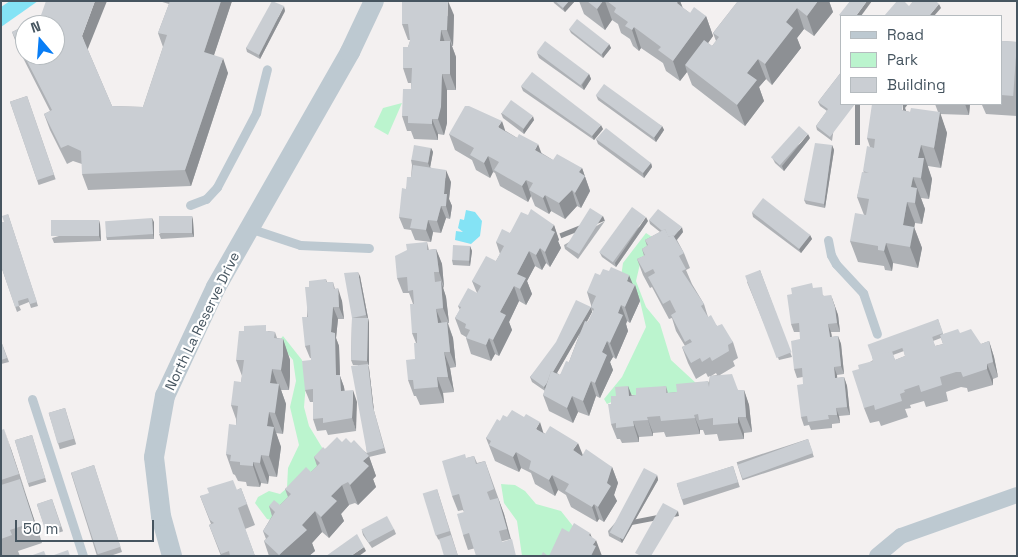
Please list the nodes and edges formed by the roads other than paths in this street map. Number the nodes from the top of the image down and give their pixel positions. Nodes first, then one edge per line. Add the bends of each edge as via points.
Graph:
1 (360, 1) edge
2 (374, 1) edge
3 (350, 52) junction
4 (267, 70) dead end
5 (190, 205) dead end
6 (249, 228) junction
7 (828, 240) dead end
8 (369, 248) dead end
9 (877, 334) dead end
10 (32, 399) dead end
11 (1017, 495) edge
12 (83, 556) edge
13 (172, 556) edge
14 (877, 556) edge

1 - 3 street, North La Reserve Drive
2 - 3 street, North La Reserve Drive
3 - 6 street, North La Reserve Drive
4 - 5 lane via 256,113 217,188 206,199
6 - 8 lane via 300,245
6 - 13 street, North La Reserve Drive via 216,287 165,396 154,458 161,516
7 - 9 lane via 830,255 836,264 863,292
10 - 12 lane
11 - 14 street via 910,532

